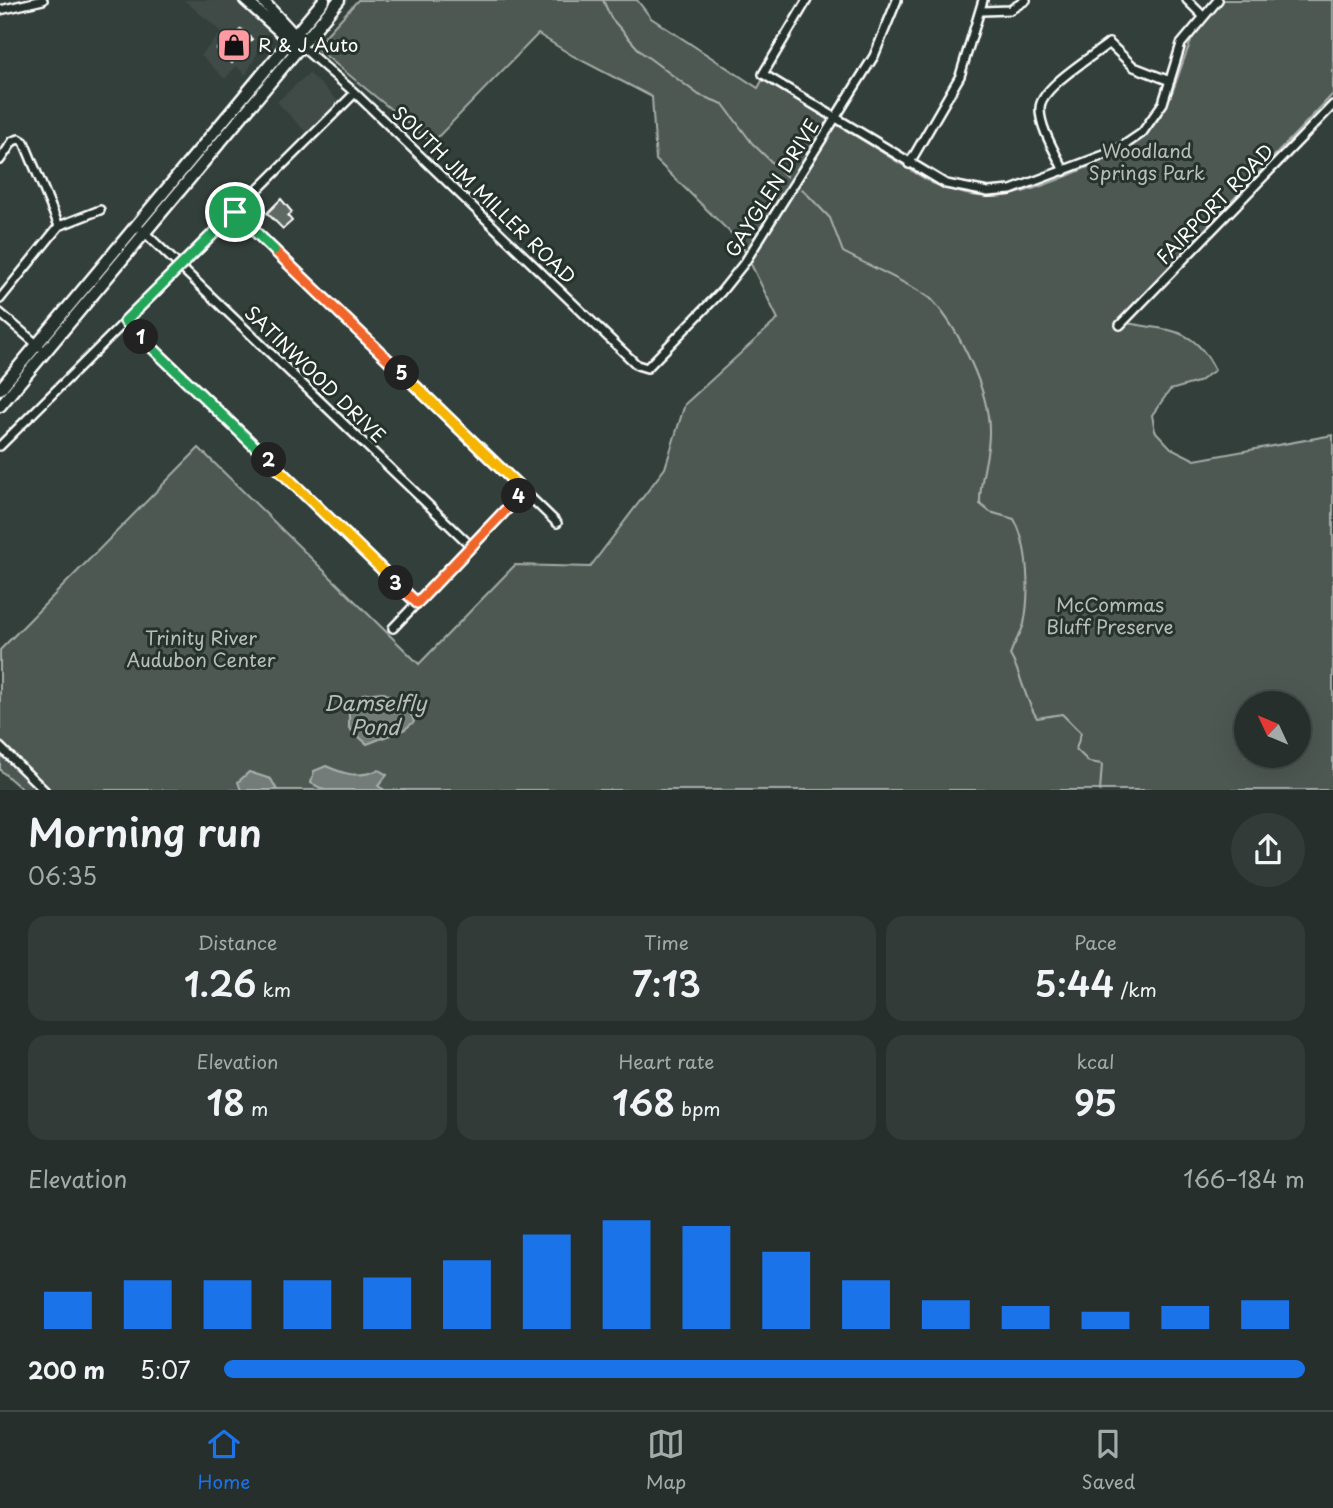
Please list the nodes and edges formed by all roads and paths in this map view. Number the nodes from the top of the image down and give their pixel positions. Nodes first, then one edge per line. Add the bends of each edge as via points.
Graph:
1 (43, 0) edge
2 (245, 0) edge
3 (262, 0) edge
4 (324, 0) edge
5 (339, 0) edge
6 (807, 0) edge
7 (897, 0) edge
8 (984, 0) edge
9 (1026, 0) edge
10 (1187, 0) edge
11 (1217, 0) edge
12 (0, 10) edge
13 (982, 11) junction
14 (1202, 15) junction
15 (292, 38) junction
16 (301, 46) junction
17 (1170, 80) junction
18 (355, 93) junction
19 (1333, 105) edge
20 (835, 119) junction
21 (0, 160) edge
22 (909, 164) junction
23 (1064, 171) junction
24 (100, 209) dead end
25 (235, 212) junction
26 (137, 225) junction
27 (59, 226) junction
28 (145, 232) junction
29 (181, 267) junction
30 (0, 299) edge
31 (0, 313) edge
32 (125, 321) junction
33 (1120, 325) dead end
34 (37, 344) junction
35 (46, 352) junction
36 (643, 368) joint
37 (0, 389) edge
38 (0, 405) edge
39 (0, 446) edge
40 (524, 491) junction
41 (557, 523) dead end
42 (471, 546) junction
43 (417, 603) junction
44 (393, 628) dead end
45 (0, 747) edge
46 (44, 790) edge

1 - 12 street
2 - 15 main road
3 - 15 main road
4 - 15 main road
5 - 16 main road
6 - 20 street via 763,74
7 - 20 street, GAYGLEN DRIVE via 885,35
8 - 13 street
9 - 13 street via 1010,10
10 - 14 street
11 - 14 street
13 - 22 street via 960,76
14 - 17 street via 1181,44
15 - 16 main road
15 - 26 main road
16 - 18 street, SOUTH JIM MILLER ROAD
16 - 28 main road
17 - 23 street via 1157,115 1142,132 1116,149
17 - 23 street via 1145,74 1109,43 1053,85 1043,95 1040,114
18 - 25 street
18 - 36 street, SOUTH JIM MILLER ROAD
19 - 33 street, FAIRPORT ROAD
20 - 22 street
20 - 36 street, GAYGLEN DRIVE via 732,280 651,366
21 - 27 street via 13,141 24,142
22 - 23 street via 946,184 988,192 1011,190
24 - 27 street
25 - 29 street
25 - 40 street
26 - 28 street, SATINWOOD DRIVE
26 - 34 main road
27 - 30 street
28 - 29 street, SATINWOOD DRIVE
28 - 35 main road
29 - 32 street
29 - 42 street, SATINWOOD DRIVE
31 - 34 street
32 - 39 street
32 - 43 street
34 - 35 street
34 - 37 main road
35 - 38 main road
40 - 41 street
40 - 42 street
42 - 43 street
43 - 44 street
45 - 46 street

